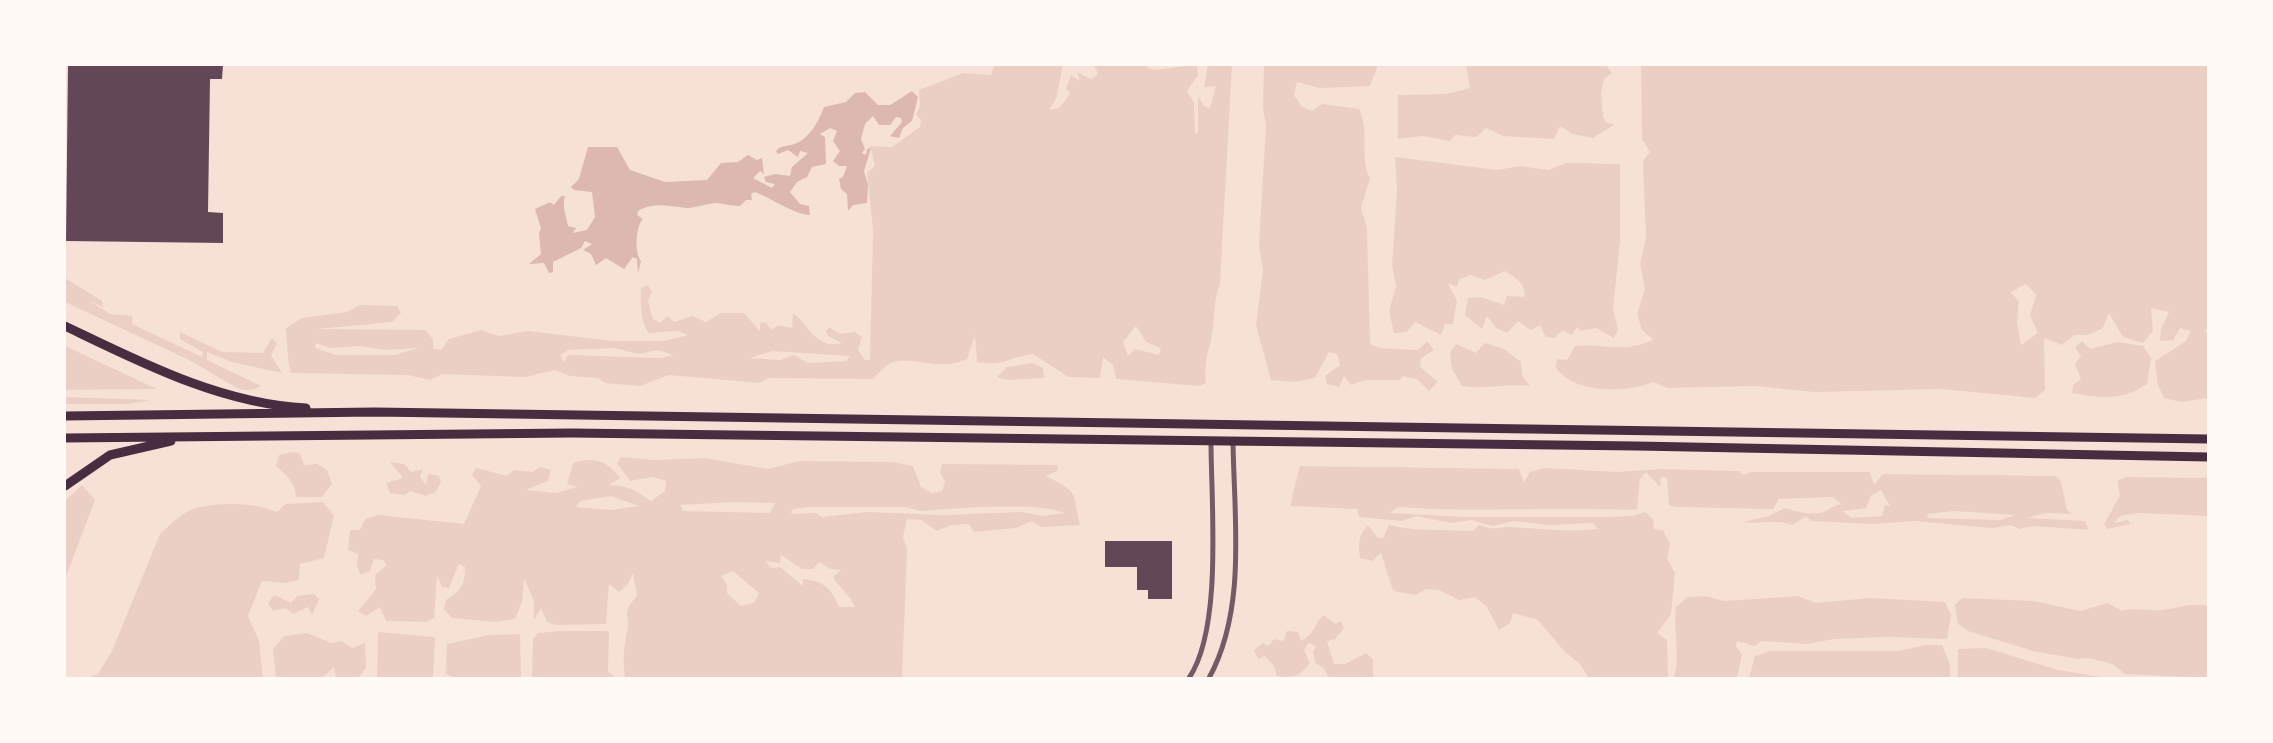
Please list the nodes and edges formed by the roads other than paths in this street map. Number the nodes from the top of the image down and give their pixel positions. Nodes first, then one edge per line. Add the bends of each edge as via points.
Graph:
1 (65, 326) edge
2 (374, 412) junction
3 (65, 416) edge
4 (204, 436) junction
5 (65, 438) edge
6 (2208, 439) edge
7 (1211, 442) junction
8 (1233, 442) junction
9 (2208, 457) edge
10 (65, 485) edge
11 (1189, 678) edge
12 (1209, 678) edge

1 - 2 main road via 151,367 207,387 299,408
2 - 3 main road
2 - 6 main road
4 - 5 main road
4 - 7 main road via 572,433
4 - 10 main road via 110,455
7 - 8 main road
7 - 11 street via 1210,605 1206,634
8 - 9 main road
8 - 12 street via 1230,618 1222,655

